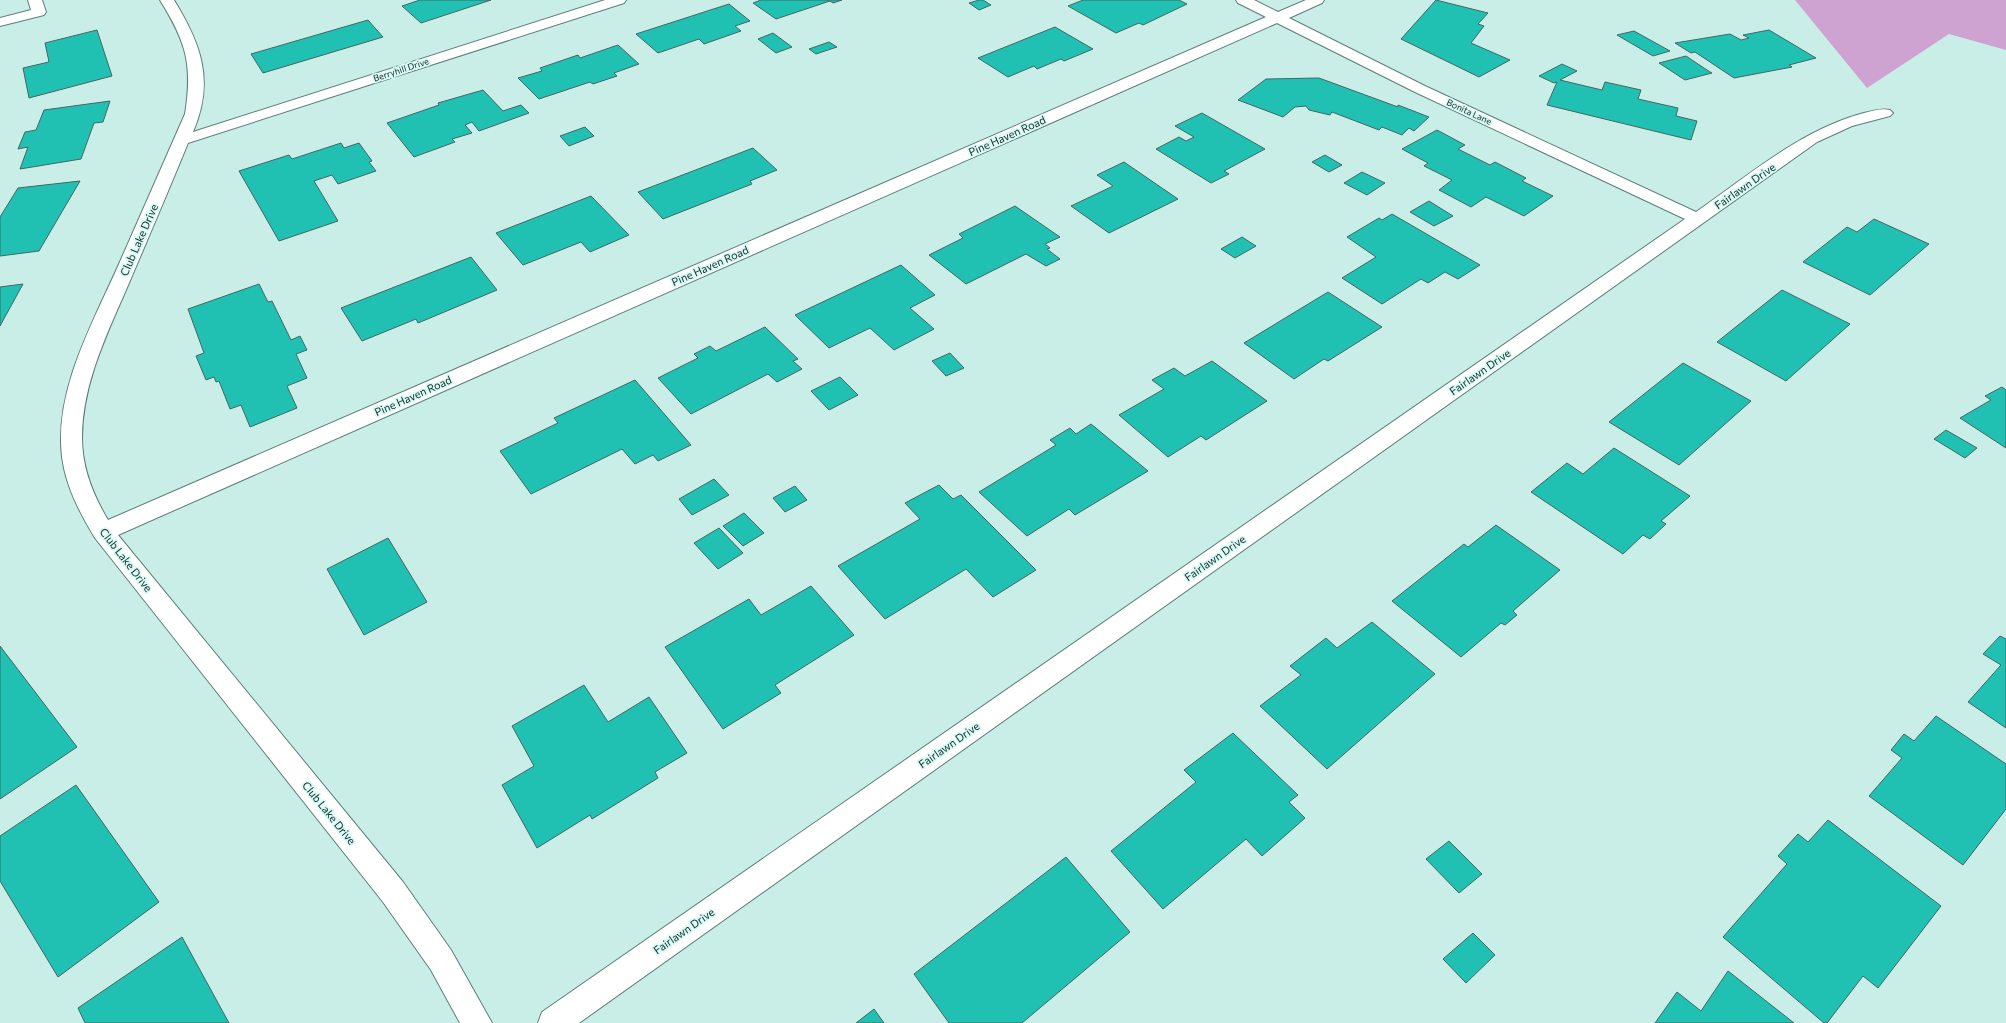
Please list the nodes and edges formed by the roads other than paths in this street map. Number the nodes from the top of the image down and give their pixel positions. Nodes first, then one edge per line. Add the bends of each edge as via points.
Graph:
1 (35, 0) edge
2 (167, 0) edge
3 (619, 0) edge
4 (1243, 0) edge
5 (1318, 0) edge
6 (1277, 18) junction
7 (0, 22) edge
8 (1885, 113) dead end
9 (183, 140) junction
10 (1698, 219) junction
11 (103, 532) junction
12 (477, 1023) edge
13 (553, 1023) edge

1 - 7 street via 39,12
2 - 9 street, Club Lake Drive via 192,47 198,77 193,114
3 - 9 street, Berryhill Drive
4 - 6 street, Bonita Lane
5 - 6 street, Pine Haven Road
6 - 10 street, Bonita Lane via 1420,89
6 - 11 street, Pine Haven Road
8 - 10 street, Fairlawn Drive via 1836,125 1811,139
9 - 11 street, Club Lake Drive via 92,345 75,401 71,432 73,461 82,493
10 - 13 street, Fairlawn Drive
11 - 12 street, Club Lake Drive via 393,892 441,960

